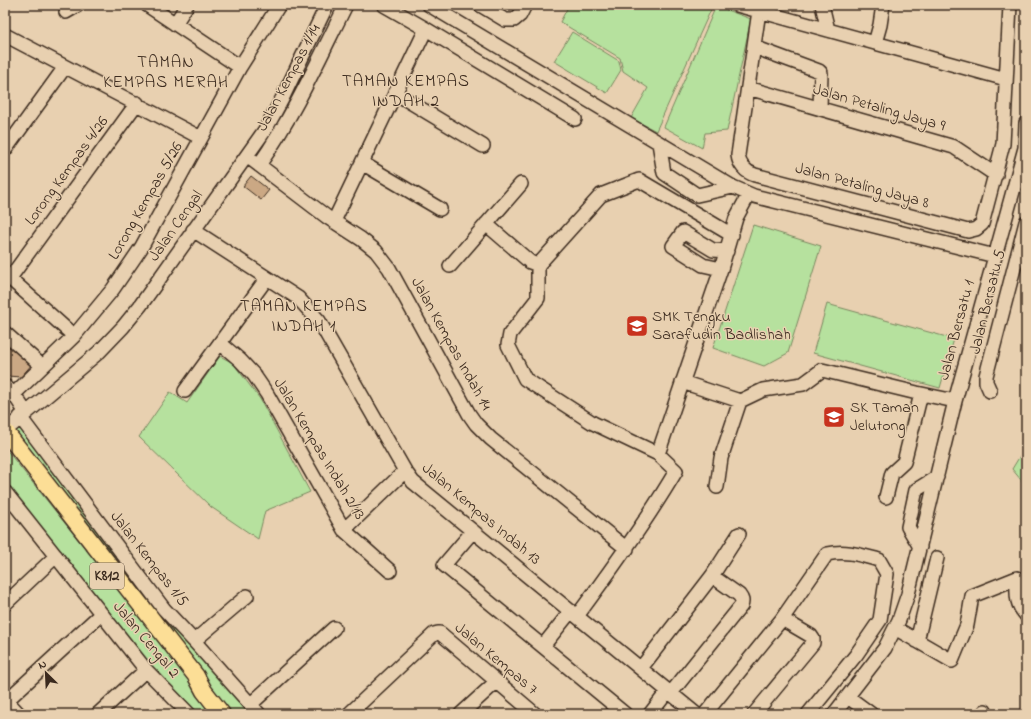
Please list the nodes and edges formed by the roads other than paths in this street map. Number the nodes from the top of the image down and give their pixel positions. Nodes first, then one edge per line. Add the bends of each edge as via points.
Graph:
1 (78, 5) edge
2 (147, 5) edge
3 (187, 5) edge
4 (279, 5) edge
5 (327, 5) edge
6 (346, 5) edge
7 (384, 5) edge
8 (430, 5) edge
9 (480, 5) edge
10 (525, 5) edge
11 (737, 5) edge
12 (822, 5) edge
13 (882, 5) edge
14 (1010, 5) edge
15 (759, 11) junction
16 (66, 12) dead end
17 (175, 24) junction
18 (426, 29) junction
19 (828, 30) junction
20 (5, 35) edge
21 (875, 43) junction
22 (754, 47) junction
23 (65, 67) junction
24 (240, 67) junction
25 (1006, 79) junction
26 (748, 88) junction
27 (395, 93) junction
28 (137, 103) junction
29 (820, 109) junction
30 (575, 119) dead end
31 (1026, 123) edge
32 (201, 138) junction
33 (659, 144) junction
34 (483, 146) dead end
35 (5, 150) edge
36 (247, 156) junction
37 (362, 163) junction
38 (260, 165) junction
39 (1023, 170) edge
40 (996, 174) junction
41 (521, 184) dead end
42 (733, 187) junction
43 (749, 194) junction
44 (874, 207) junction
45 (440, 209) dead end
46 (334, 221) junction
47 (1026, 222) edge
48 (486, 224) junction
49 (872, 226) junction
50 (193, 230) junction
51 (732, 235) junction
52 (727, 251) junction
53 (995, 256) junction
54 (538, 265) junction
55 (450, 266) dead end
56 (721, 269) junction
57 (7, 276) edge
58 (267, 278) junction
59 (5, 333) edge
60 (74, 336) junction
61 (220, 343) junction
62 (42, 366) junction
63 (682, 382) junction
64 (10, 390) edge
65 (185, 391) dead end
66 (990, 391) dead end
67 (921, 394) junction
68 (740, 401) junction
69 (955, 401) junction
70 (23, 415) junction
71 (5, 431) edge
72 (5, 448) edge
73 (658, 454) junction
74 (405, 471) junction
75 (717, 487) dead end
76 (886, 497) dead end
77 (7, 500) edge
78 (344, 530) junction
79 (473, 531) junction
80 (739, 534) dead end
81 (627, 549) junction
82 (56, 556) junction
83 (937, 558) dead end
84 (390, 571) dead end
85 (712, 576) junction
86 (247, 596) dead end
87 (5, 604) edge
88 (574, 613) junction
89 (101, 614) junction
90 (1026, 615) edge
91 (782, 619) junction
92 (334, 628) dead end
93 (895, 628) junction
94 (194, 641) junction
95 (917, 642) junction
96 (542, 646) junction
97 (856, 655) junction
98 (872, 667) junction
99 (641, 668) junction
100 (146, 670) junction
101 (496, 682) junction
102 (204, 691) junction
103 (670, 692) junction
104 (848, 697) junction
105 (6, 701) edge
106 (255, 709) edge
107 (19, 714) edge
108 (98, 714) edge
109 (189, 714) edge
110 (222, 714) edge
111 (349, 714) edge
112 (461, 714) edge
113 (535, 714) edge
114 (625, 714) edge
115 (650, 714) edge
116 (696, 714) edge
117 (705, 714) edge
118 (754, 714) edge
119 (808, 714) edge
120 (834, 714) edge
121 (871, 714) edge

1 - 16 street
2 - 17 street
3 - 17 street
4 - 24 street, Lorong Kempas 5/26
5 - 36 street, Jalan Cengal via 282,100
6 - 38 street, Jalan Kempas 1/14 via 285,125
7 - 18 street
8 - 33 street
9 - 10 street via 506,20 514,20
11 - 15 street
12 - 19 street
13 - 21 street
14 - 25 street
15 - 19 street
15 - 22 street
17 - 24 street
18 - 27 street
18 - 30 street
19 - 21 street
20 - 23 street
21 - 25 street
22 - 26 street
22 - 29 street via 819,71
23 - 28 street
23 - 35 street
24 - 32 street, Lorong Kempas 5/26
25 - 40 street via 1003,144
26 - 29 street, Jalan Petaling Jaya 9
26 - 44 street, Jalan Petaling Jaya 8 via 738,155 746,171
27 - 34 street
27 - 37 street
28 - 32 street
28 - 57 street, Lorong Kempas 4/26
29 - 40 street, Jalan Petaling Jaya 9 via 954,147
31 - 39 street, Jalan Bersatu 1
32 - 60 street, Lorong Kempas 5/26 via 141,248 113,289
33 - 42 street
33 - 42 street via 664,173 697,195
36 - 38 street, Jalan Kempas Indah 14
36 - 50 street, Jalan Cengal
37 - 45 street
37 - 46 street
38 - 46 street, Jalan Kempas Indah 14
39 - 53 street, Jalan Bersatu 1
40 - 44 street, Jalan Petaling Jaya 8 via 982,224 968,231
41 - 48 street
42 - 43 street
43 - 49 street
43 - 51 street via 736,218
44 - 49 street
46 - 81 street, Jalan Kempas Indah 14 via 376,251 390,268 476,424
47 - 66 street, Jalan Bersatu 5 via 986,376
48 - 54 street via 530,262
48 - 55 street
49 - 53 street
50 - 58 street, Jalan Kempas Indah 13
50 - 70 street, Jalan Cengal via 119,332 99,352
51 - 52 street
51 - 54 street via 639,180 601,195
52 - 56 street
52 - 56 street via 713,250 683,232 673,246 703,265
53 - 69 street, Jalan Bersatu 1
54 - 73 street via 538,298 510,334 508,345 525,380 593,423
56 - 63 street
57 - 60 street
58 - 61 street
58 - 74 street, Jalan Kempas Indah 13 via 298,298 319,321
59 - 62 street
60 - 62 street, Lorong Kempas 5/26
61 - 65 street
61 - 78 street, Jalan Kempas Indah 2/13 via 240,360 263,388
62 - 64 street, Lorong Kempas 5/26
63 - 68 street
63 - 73 street
64 - 70 street, Jalan Kempas 1/5
67 - 68 street via 822,370 803,384 763,390
67 - 69 street
67 - 76 street via 904,462 892,473
68 - 75 street via 721,458
69 - 93 street, Jalan Bersatu 1 via 908,594
70 - 71 street, Jalan Cengal
70 - 94 street, Jalan Kempas 1/5 via 164,609
71 - 102 main road, K812 via 196,676
72 - 102 main road, K812 via 190,680
73 - 81 street via 676,471
74 - 78 street
74 - 79 street, Jalan Kempas Indah 13 via 413,482
77 - 82 street, Jalan Cengal 2
78 - 84 street, Jalan Kempas Indah 2/13
79 - 88 street, Jalan Kempas Indah 13
79 - 96 street via 444,565
80 - 85 street
81 - 88 street
82 - 87 street
82 - 89 street, Jalan Cengal 2
83 - 95 street
85 - 99 street
85 - 103 street via 740,595 743,602
86 - 94 street
88 - 96 street
88 - 99 street, Jalan Kempas Indah 13
89 - 100 street, Jalan Cengal 2
89 - 105 street
90 - 95 street via 1017,601 1017,578 972,596 967,625 952,661
91 - 97 street via 828,554 852,553 879,560 887,574 880,620
91 - 117 street
91 - 118 street via 811,636 813,643
92 - 106 street
93 - 95 street
93 - 98 street, Jalan Bersatu 1
94 - 106 street, Jalan Kempas 1/5
96 - 114 street
97 - 98 street
97 - 119 street
98 - 104 street, Jalan Bersatu 1
99 - 103 street, Jalan Kempas Indah 13
100 - 108 street
100 - 109 street, Jalan Cengal 2
101 - 111 street, Jalan Kempas 7 via 438,633
101 - 112 street
101 - 113 street, Jalan Kempas 7
102 - 110 main road, K812
103 - 115 street
103 - 116 street, Jalan Kempas Indah 13
104 - 120 street, Jalan Bersatu 1
104 - 121 street
105 - 107 street

